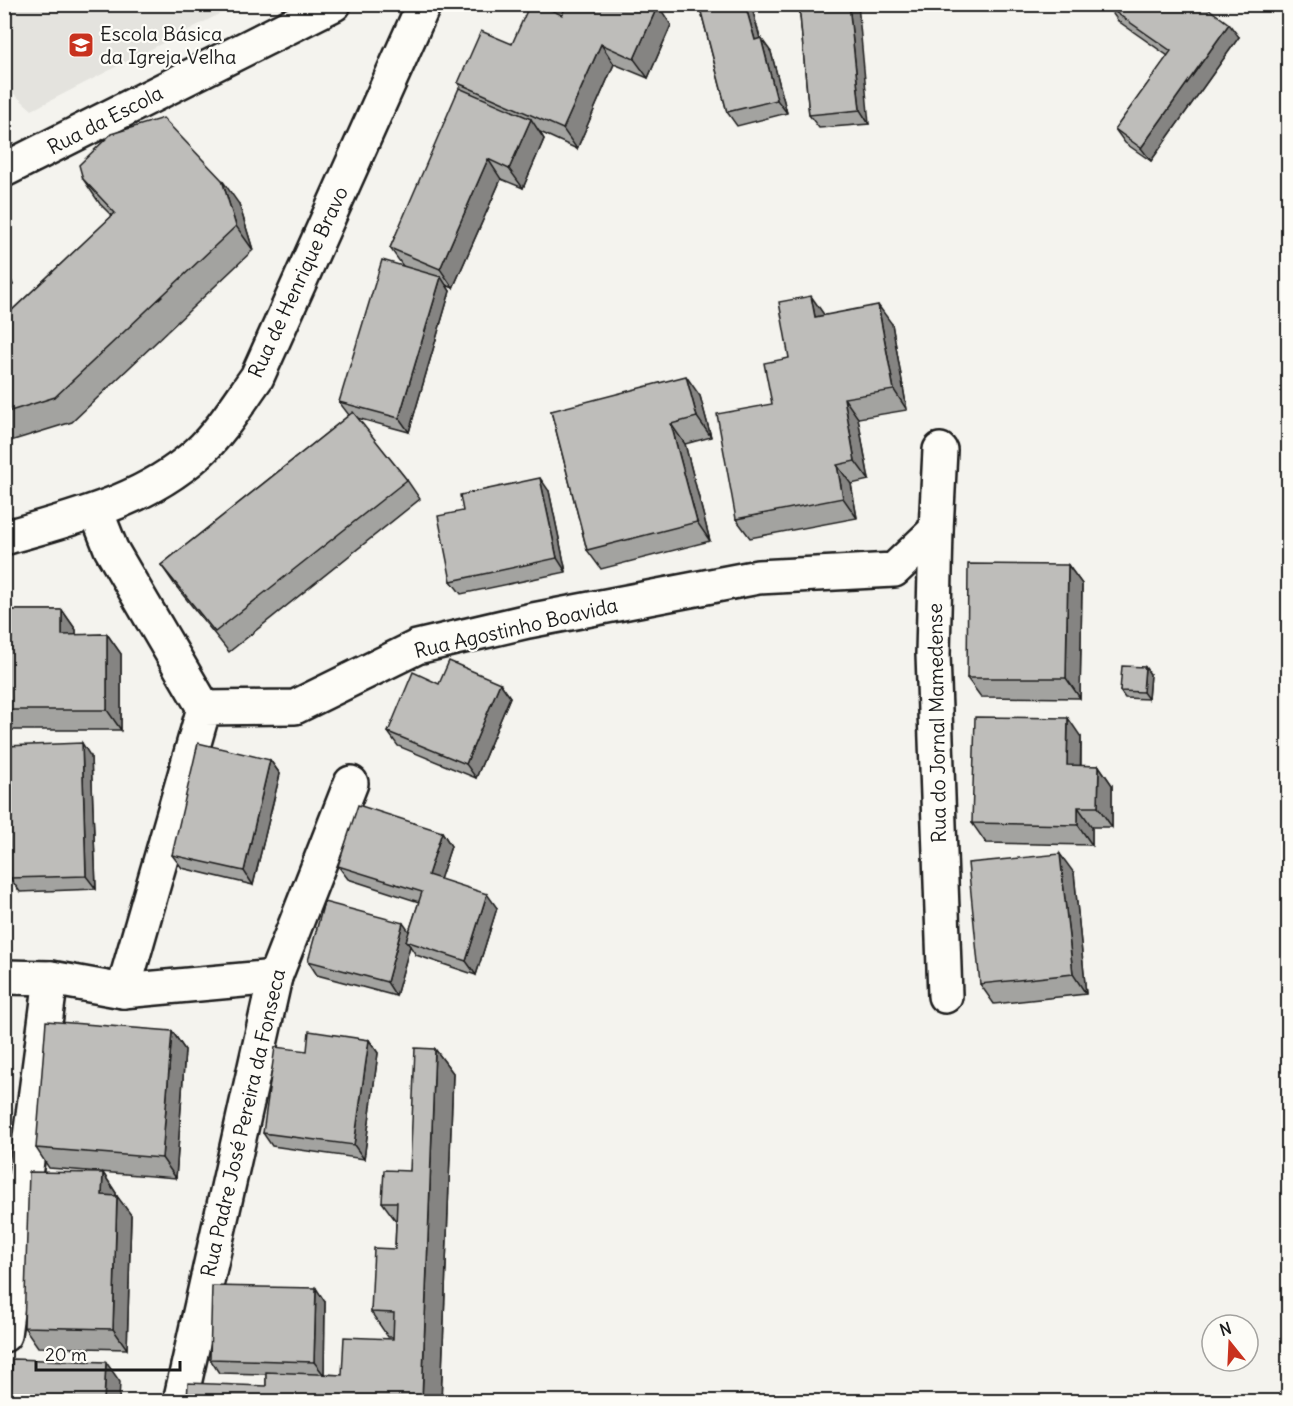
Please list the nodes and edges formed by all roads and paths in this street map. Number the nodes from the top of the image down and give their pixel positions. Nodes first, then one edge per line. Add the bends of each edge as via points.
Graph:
1 (334, 4) edge
2 (424, 4) edge
3 (4, 170) edge
4 (940, 450) dead end
5 (96, 511) junction
6 (936, 530) junction
7 (4, 537) edge
8 (204, 708) junction
9 (351, 783) dead end
10 (4, 977) edge
11 (275, 977) junction
12 (51, 978) junction
13 (123, 991) junction
14 (945, 996) dead end
15 (4, 1335) edge
16 (180, 1401) edge

1 - 3 street, Rua da Escola
2 - 5 street, Rua de Henrique Bravo via 257,376 230,416 192,458 153,486
4 - 6 street, Rua do Jornal Mamedense
5 - 7 street, Rua de Henrique Bravo
5 - 8 street via 111,549
6 - 8 street, Rua Agostinho Boavida via 894,570 758,577 528,621 417,647 295,707
6 - 14 street, Rua do Jornal Mamedense via 933,654
8 - 13 street
9 - 11 street, Rua Padre José Pereira da Fonseca
10 - 12 street
11 - 13 street
11 - 16 street, Rua Padre José Pereira da Fonseca
12 - 13 street
12 - 15 street

